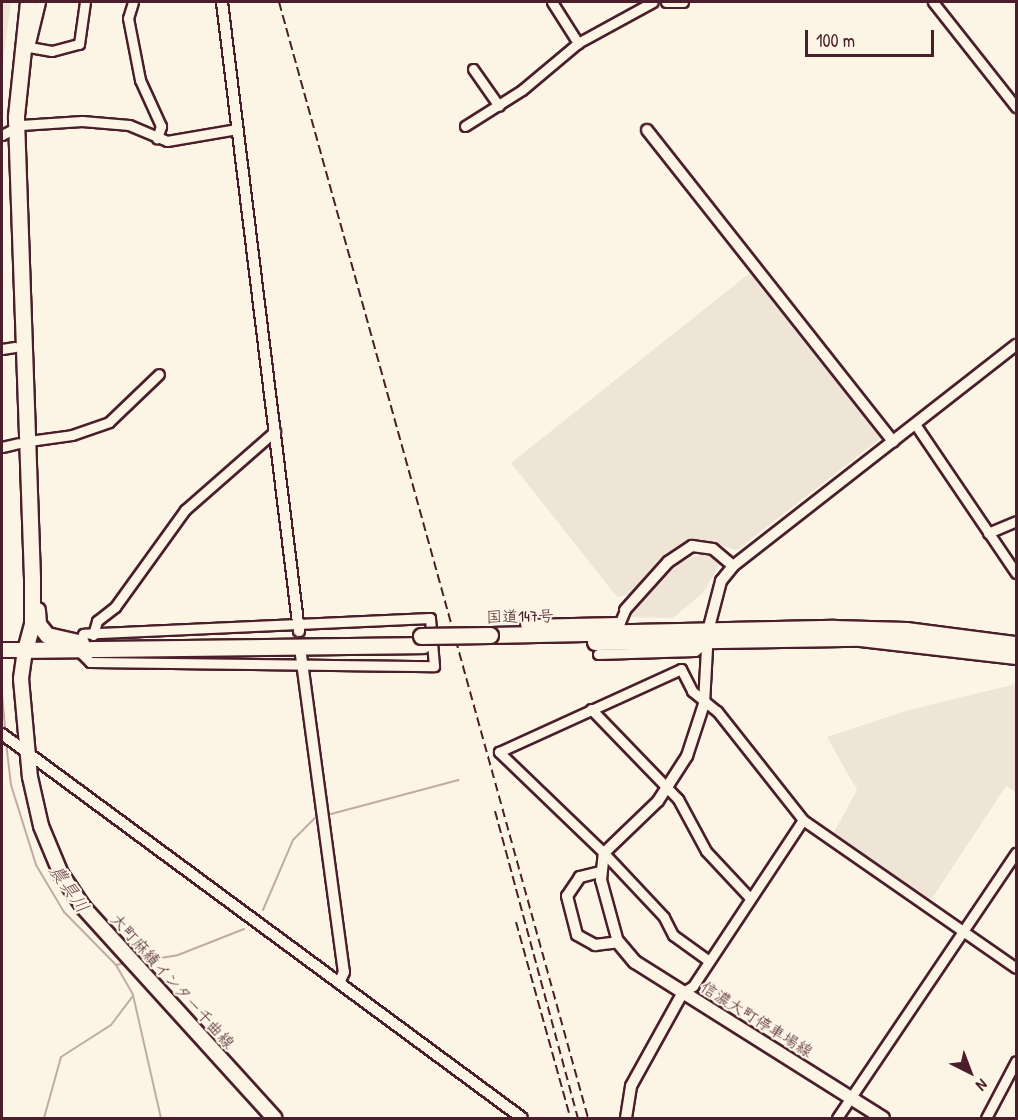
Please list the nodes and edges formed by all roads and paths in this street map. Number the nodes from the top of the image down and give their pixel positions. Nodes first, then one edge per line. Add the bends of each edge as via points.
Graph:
1 (19, 2) edge
2 (28, 2) edge
3 (40, 2) edge
4 (85, 2) edge
5 (133, 2) edge
6 (222, 2) edge
7 (552, 2) edge
8 (653, 2) edge
9 (666, 2) edge
10 (682, 2) edge
11 (933, 2) edge
12 (578, 43) junction
13 (472, 69) dead end
14 (499, 106) junction
15 (1017, 107) edge
16 (465, 126) dead end
17 (237, 129) junction
18 (647, 130) dead end
19 (8, 132) edge
20 (158, 138) junction
21 (1017, 345) edge
22 (8, 348) edge
23 (159, 374) dead end
24 (915, 424) junction
25 (275, 431) junction
26 (893, 441) junction
27 (24, 442) junction
28 (2, 447) edge
29 (1017, 521) edge
30 (988, 533) junction
31 (1013, 561) edge
32 (733, 566) junction
33 (1017, 573) edge
34 (32, 578) junction
35 (625, 610) joint
36 (525, 624) dead end
37 (299, 630) junction
38 (707, 636) junction
39 (85, 643) junction
40 (1017, 644) edge
41 (5, 650) edge
42 (25, 650) junction
43 (598, 654) dead end
44 (1017, 656) edge
45 (302, 658) junction
46 (704, 704) junction
47 (591, 709) junction
48 (2, 734) edge
49 (23, 750) junction
50 (669, 788) junction
51 (803, 820) junction
52 (604, 853) junction
53 (1017, 853) edge
54 (1008, 866) junction
55 (1017, 871) edge
56 (600, 872) junction
57 (750, 898) junction
58 (961, 933) junction
59 (618, 942) junction
60 (709, 961) junction
61 (1017, 968) edge
62 (339, 983) junction
63 (682, 992) junction
64 (1017, 1061) edge
65 (851, 1098) junction
66 (274, 1119) edge
67 (522, 1119) edge
68 (626, 1119) edge
69 (837, 1119) edge
70 (884, 1119) edge
71 (986, 1119) edge

1 - 19 highway
2 - 19 highway
3 - 4 street via 29,47 52,51 79,44
5 - 20 street via 129,18 140,80 161,126
6 - 17 street
7 - 12 street
8 - 12 street
9 - 10 street
11 - 15 street
12 - 14 street
13 - 14 street
14 - 16 street
17 - 20 street
17 - 25 street
18 - 26 street
19 - 20 street via 104,122 129,125
19 - 22 highway
19 - 27 highway
21 - 24 street
22 - 27 highway
23 - 27 street via 109,422 72,435
24 - 26 street
24 - 30 street
25 - 37 street
25 - 39 street via 185,510
26 - 32 street
27 - 28 street
27 - 34 highway
27 - 42 highway
29 - 30 street
30 - 31 street
31 - 33 street
32 - 35 street via 713,549 692,546 669,562
32 - 38 street via 716,592
34 - 39 highway via 38,624 53,639
34 - 42 highway via 33,624
35 - 36 street via 620,622
37 - 39 street
37 - 45 street via 430,618 434,666
38 - 39 highway, 国道147号
38 - 40 highway, 国道147号 via 906,630
38 - 43 street via 695,651
38 - 44 highway, 国道147号 via 871,639
38 - 46 street
39 - 42 highway, 国道147号
39 - 45 street via 90,662
41 - 42 main road
42 - 49 main road, 大町麻績インター千曲線 via 21,679
45 - 62 street via 344,972
46 - 47 street via 681,669
46 - 50 street via 687,756
46 - 51 street via 717,711
47 - 50 street
47 - 52 street via 499,752
48 - 49 street
49 - 62 street
49 - 66 main road, 大町麻績インター千曲線 via 41,826 72,891
50 - 52 street
50 - 57 street via 706,851
51 - 57 street
51 - 58 street
52 - 56 street
52 - 60 street via 664,917 674,935
53 - 54 street
54 - 55 street
54 - 58 street
56 - 59 street
56 - 59 street via 572,884 571,918 586,944
57 - 60 street
58 - 61 street
58 - 65 street
59 - 63 main road, 信濃大町停車場線 via 635,962
60 - 63 street
62 - 67 street
63 - 65 main road, 信濃大町停車場線
63 - 68 street via 631,1086
64 - 71 street
65 - 69 street
65 - 70 main road, 信濃大町停車場線

